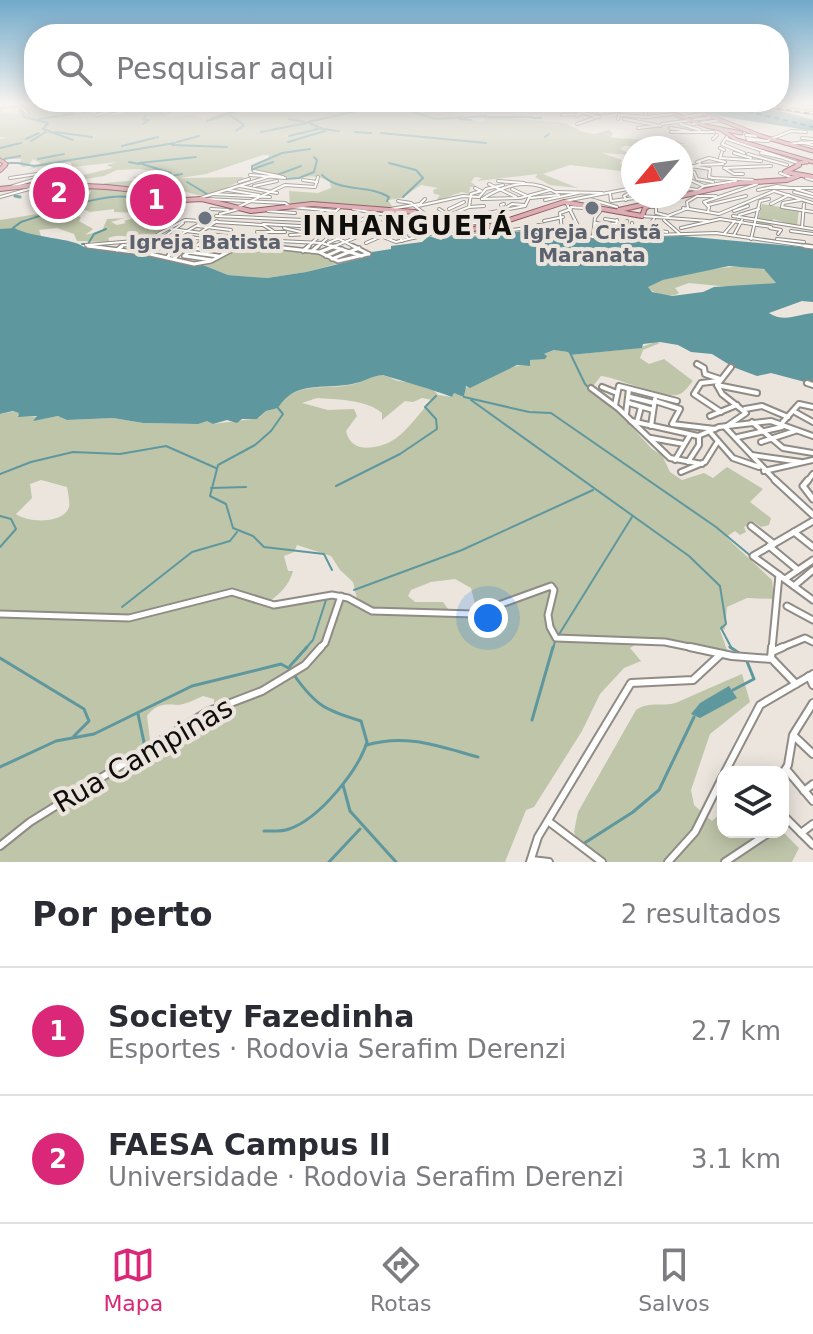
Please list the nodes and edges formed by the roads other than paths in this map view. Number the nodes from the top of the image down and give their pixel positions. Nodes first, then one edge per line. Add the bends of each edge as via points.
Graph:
1 (724, 143) edge
2 (737, 143) edge
3 (737, 143) edge
4 (754, 143) edge
5 (757, 143) edge
6 (759, 143) edge
7 (759, 143) edge
8 (779, 143) edge
9 (787, 143) edge
10 (782, 144) junction
11 (734, 145) junction
12 (722, 147) junction
13 (768, 152) junction
14 (807, 153) edge
15 (747, 154) junction
16 (697, 157) dead end
17 (792, 160) dead end
18 (811, 161) edge
19 (0, 162) edge
20 (759, 162) junction
21 (748, 163) dead end
22 (703, 164) junction
23 (726, 164) junction
24 (693, 166) edge
25 (785, 167) junction
26 (742, 168) dead end
27 (795, 168) junction
28 (0, 170) edge
29 (254, 171) dead end
30 (804, 171) dead end
31 (694, 172) joint
32 (274, 175) junction
33 (743, 175) dead end
34 (760, 176) dead end
35 (10, 178) dead end
36 (250, 178) junction
37 (267, 178) junction
38 (732, 178) junction
39 (813, 178) edge
40 (284, 179) junction
41 (778, 179) dead end
42 (303, 180) dead end
43 (520, 180) dead end
44 (693, 181) edge
45 (43, 182) junction
46 (239, 182) dead end
47 (68, 183) dead end
48 (718, 183) junction
49 (755, 183) junction
50 (59, 184) junction
51 (526, 184) junction
52 (282, 185) junction
53 (498, 185) junction
54 (31, 186) junction
55 (236, 186) junction
56 (704, 186) junction
57 (18, 187) dead end
58 (252, 187) junction
59 (475, 188) dead end
60 (813, 188) edge
61 (262, 189) junction
62 (222, 190) junction
63 (794, 190) junction
64 (270, 191) junction
65 (763, 191) dead end
66 (621, 192) edge
67 (695, 192) joint
68 (277, 193) dead end
69 (556, 193) junction
70 (606, 193) junction
71 (736, 193) junction
72 (210, 194) junction
73 (786, 194) junction
74 (0, 195) edge
75 (471, 195) junction
76 (813, 195) edge
77 (165, 196) dead end
78 (261, 196) junction
79 (508, 196) junction
80 (746, 196) junction
81 (759, 196) junction
82 (270, 197) dead end
83 (129, 198) dead end
84 (155, 198) junction
85 (480, 198) junction
86 (520, 198) junction
87 (530, 198) junction
88 (723, 198) junction
89 (754, 198) junction
90 (190, 199) junction
91 (202, 199) junction
92 (425, 199) dead end
93 (693, 199) edge
94 (497, 200) junction
95 (545, 200) dead end
96 (593, 200) junction
97 (398, 201) dead end
98 (621, 201) edge
99 (732, 201) junction
100 (179, 202) junction
101 (248, 202) junction
102 (464, 202) dead end
103 (802, 202) junction
104 (515, 203) junction
105 (771, 204) dead end
106 (812, 204) edge
107 (527, 205) junction
108 (706, 205) junction
109 (230, 206) junction
110 (300, 206) junction
111 (416, 206) junction
112 (484, 206) dead end
113 (506, 206) junction
114 (569, 206) junction
115 (748, 206) dead end
116 (222, 207) dead end
117 (290, 207) junction
118 (469, 207) junction
119 (533, 207) dead end
120 (782, 207) junction
121 (340, 208) junction
122 (584, 208) dead end
123 (631, 208) edge
124 (648, 208) edge
125 (656, 208) edge
126 (686, 208) joint
127 (237, 209) junction
128 (310, 209) junction
129 (355, 209) junction
130 (439, 209) dead end
131 (759, 209) junction
132 (797, 209) junction
133 (256, 211) junction
134 (268, 211) junction
135 (385, 211) junction
136 (609, 212) junction
137 (708, 212) junction
138 (789, 212) dead end
139 (813, 212) edge
140 (226, 213) junction
141 (295, 213) junction
142 (457, 213) junction
143 (425, 214) junction
144 (719, 214) junction
145 (318, 215) junction
146 (216, 216) junction
147 (450, 216) junction
148 (259, 217) junction
149 (346, 217) junction
150 (563, 217) junction
151 (649, 217) junction
152 (490, 218) junction
153 (741, 218) junction
154 (290, 219) junction
155 (419, 219) junction
156 (477, 219) junction
157 (711, 219) junction
158 (197, 220) junction
159 (209, 220) junction
160 (302, 220) junction
161 (408, 220) junction
162 (434, 220) junction
163 (664, 220) junction
164 (217, 221) junction
165 (356, 221) junction
166 (544, 221) dead end
167 (735, 221) junction
168 (616, 222) junction
169 (757, 222) junction
170 (227, 223) junction
171 (390, 223) junction
172 (595, 223) junction
173 (263, 224) junction
174 (337, 224) junction
175 (273, 225) junction
176 (468, 225) dead end
177 (196, 226) junction
178 (322, 226) junction
179 (771, 226) junction
180 (208, 227) junction
181 (538, 227) junction
182 (802, 227) junction
183 (187, 228) junction
184 (219, 228) junction
185 (345, 228) junction
186 (362, 228) junction
187 (681, 228) dead end
188 (175, 229) junction
189 (562, 229) junction
190 (231, 230) dead end
191 (386, 230) dead end
192 (273, 231) junction
193 (371, 231) junction
194 (655, 231) junction
195 (812, 231) edge
196 (199, 232) junction
197 (257, 232) dead end
198 (325, 232) junction
199 (580, 233) junction
200 (668, 233) junction
201 (768, 233) dead end
202 (212, 234) junction
203 (681, 234) junction
204 (724, 234) junction
205 (804, 234) junction
206 (227, 235) junction
207 (330, 235) junction
208 (425, 235) junction
209 (642, 235) junction
210 (734, 235) junction
211 (179, 236) junction
212 (382, 236) junction
213 (625, 236) junction
214 (633, 236) junction
215 (192, 237) junction
216 (336, 237) junction
217 (593, 237) junction
218 (614, 237) junction
219 (151, 238) junction
220 (204, 239) junction
221 (276, 239) junction
222 (410, 239) junction
223 (751, 239) junction
224 (789, 239) junction
225 (139, 240) junction
226 (213, 240) junction
227 (252, 240) junction
228 (285, 240) junction
229 (293, 240) junction
230 (220, 241) junction
231 (302, 241) junction
232 (310, 241) junction
233 (402, 241) junction
234 (229, 242) junction
235 (345, 242) junction
236 (176, 243) junction
237 (237, 243) junction
238 (319, 243) junction
239 (366, 243) dead end
240 (158, 244) junction
241 (197, 244) junction
242 (244, 244) junction
243 (327, 244) junction
244 (86, 245) dead end
245 (97, 245) junction
246 (801, 245) junction
247 (135, 246) junction
248 (335, 246) junction
249 (150, 247) junction
250 (210, 247) junction
251 (269, 247) junction
252 (813, 247) edge
253 (192, 248) junction
254 (222, 248) junction
255 (277, 248) junction
256 (342, 248) junction
257 (359, 248) junction
258 (164, 249) junction
259 (285, 249) junction
260 (117, 250) junction
261 (172, 250) junction
262 (230, 250) junction
263 (294, 250) junction
264 (303, 251) junction
265 (312, 251) junction
266 (188, 252) junction
267 (321, 252) junction
268 (350, 252) junction
269 (142, 253) junction
270 (150, 254) junction
271 (203, 254) junction
272 (343, 255) junction
273 (359, 255) junction
274 (159, 256) junction
275 (184, 256) junction
276 (326, 256) junction
277 (168, 257) junction
278 (176, 257) junction
279 (191, 257) junction
280 (221, 257) junction
281 (199, 258) junction
282 (332, 259) junction
283 (351, 259) junction
284 (214, 260) junction
285 (185, 262) junction
286 (193, 264) junction
287 (697, 364) dead end
288 (731, 367) dead end
289 (719, 381) junction
290 (608, 383) dead end
291 (591, 388) dead end
292 (629, 389) junction
293 (617, 393) junction
294 (757, 393) dead end
295 (629, 400) junction
296 (655, 400) junction
297 (677, 401) dead end
298 (615, 405) junction
299 (737, 405) junction
300 (641, 407) junction
301 (813, 407) edge
302 (745, 409) junction
303 (653, 410) junction
304 (721, 412) junction
305 (795, 412) junction
306 (625, 415) junction
307 (710, 416) dead end
308 (788, 417) junction
309 (634, 422) junction
310 (752, 422) junction
311 (813, 422) edge
312 (783, 425) junction
313 (651, 427) junction
314 (727, 427) junction
315 (713, 431) junction
316 (797, 431) junction
317 (763, 432) junction
318 (690, 435) junction
319 (698, 436) junction
320 (813, 436) edge
321 (738, 437) junction
322 (648, 438) junction
323 (771, 439) junction
324 (718, 441) junction
325 (761, 442) dead end
326 (684, 444) junction
327 (813, 453) edge
328 (751, 454) junction
329 (675, 460) junction
330 (813, 460) edge
331 (688, 462) junction
332 (801, 462) junction
333 (702, 464) junction
334 (762, 469) junction
335 (681, 472) dead end
336 (813, 474) edge
337 (813, 499) edge
338 (813, 515) edge
339 (813, 521) edge
340 (751, 526) dead end
341 (794, 532) junction
342 (771, 545) junction
343 (813, 547) edge
344 (812, 561) edge
345 (798, 570) junction
346 (813, 570) edge
347 (782, 577) junction
348 (794, 586) junction
349 (341, 596) junction
350 (811, 597) edge
351 (787, 606) dead end
352 (0, 614) edge
353 (813, 620) edge
354 (813, 642) edge
355 (774, 651) junction
356 (721, 654) junction
357 (772, 659) junction
358 (811, 675) edge
359 (796, 684) junction
360 (813, 685) edge
361 (813, 703) edge
362 (810, 713) edge
363 (793, 735) junction
364 (813, 754) edge
365 (728, 766) edge
366 (785, 766) edge
367 (789, 776) edge
368 (813, 784) edge
369 (717, 788) edge
370 (804, 791) junction
371 (813, 801) edge
372 (548, 821) junction
373 (789, 821) edge
374 (813, 824) edge
375 (801, 833) junction
376 (761, 838) edge
377 (813, 845) edge
378 (0, 846) edge
379 (530, 861) edge
380 (549, 862) edge
381 (602, 862) edge
382 (668, 862) edge
383 (725, 862) edge

1 - 12 street
2 - 11 main road
3 - 11 street
4 - 13 street
5 - 15 street
6 - 13 street
7 - 25 main road
8 - 10 main road
9 - 10 street
10 - 14 main road
11 - 12 street
11 - 15 street
11 - 15 street
11 - 23 street
12 - 23 street via 720,158
13 - 25 street
14 - 18 main road
14 - 25 main road
14 - 25 street
14 - 27 main road
15 - 20 street
15 - 23 street
15 - 25 street
16 - 22 street
17 - 25 street
19 - 28 main road via 6,164
20 - 23 street
20 - 25 street
21 - 23 street
22 - 23 street
22 - 23 street via 709,158
22 - 24 street
22 - 31 street
22 - 38 street via 712,171 710,177
23 - 25 street
23 - 26 street
23 - 33 street
23 - 38 street
25 - 27 main road
25 - 39 main road
25 - 41 street
25 - 49 main road
27 - 30 street
29 - 32 street
31 - 48 street via 697,179
32 - 37 street
32 - 40 street
34 - 49 street
35 - 45 street via 71,169 48,175 51,178
36 - 37 street
36 - 37 street
36 - 46 street
36 - 55 street
37 - 40 street
38 - 49 street
40 - 52 street
40 - 58 street
42 - 52 street via 316,183
43 - 51 street
44 - 56 street
45 - 50 main road
45 - 50 street
45 - 54 main road
45 - 54 street
47 - 50 street
48 - 49 street
48 - 56 street
49 - 63 street
49 - 65 street
49 - 67 main road
49 - 71 street
49 - 81 street
50 - 84 main road via 136,190
51 - 53 street
51 - 53 street
51 - 69 street via 542,184
52 - 61 street
52 - 64 street
53 - 79 street
53 - 85 street
53 - 85 street via 488,187
54 - 57 street
54 - 74 street
54 - 74 main road via 7,188
55 - 58 street
55 - 62 street
56 - 67 street
58 - 61 street
59 - 75 street via 481,191
60 - 63 street
61 - 64 street
62 - 72 street
62 - 78 street
63 - 73 street
63 - 76 street
64 - 68 street
64 - 78 street
66 - 70 street
69 - 70 street
69 - 87 street
69 - 87 street
69 - 95 street
69 - 96 street
69 - 114 main road
69 - 162 main road via 494,225 467,231
70 - 96 street
70 - 98 street via 613,196 612,202
71 - 80 street
71 - 88 street
72 - 78 street
72 - 91 street
73 - 81 street
73 - 103 street
73 - 105 street
73 - 131 street via 760,201
75 - 85 street
75 - 111 street
75 - 118 street
77 - 84 street
78 - 82 street
78 - 101 street
79 - 86 street
79 - 86 street
79 - 87 street via 512,189
79 - 94 street
79 - 104 street
80 - 89 street
80 - 99 street
81 - 89 street
83 - 84 street
84 - 90 main road
85 - 94 street
86 - 87 street
87 - 107 street
88 - 93 street
88 - 99 street
88 - 108 street
89 - 144 street
90 - 91 main road
90 - 100 street
91 - 101 street
91 - 109 main road
92 - 111 street
94 - 113 street
96 - 114 main road
96 - 136 main road
96 - 136 street
97 - 111 street
99 - 108 street
100 - 100 street via 167,203 152,210 154,210
101 - 117 street
101 - 127 street
102 - 142 street via 449,209
103 - 106 street
103 - 120 street
103 - 132 street
103 - 132 street
104 - 107 street
104 - 113 street
107 - 113 street
107 - 119 street
108 - 137 street
109 - 116 street
109 - 127 main road
110 - 117 main road
110 - 121 main road
110 - 128 street
110 - 141 street
111 - 135 street
111 - 143 street
112 - 118 street
113 - 152 street
114 - 122 street
114 - 150 street via 560,213
114 - 199 street
115 - 153 street via 734,214
117 - 134 main road
118 - 142 street
120 - 132 street
120 - 138 street
121 - 129 street
121 - 135 main road
121 - 145 street
121 - 145 street via 328,220
123 - 136 main road
124 - 151 main road
125 - 126 street via 657,214 666,216
126 - 137 street
127 - 133 main road
127 - 140 street
127 - 140 street via 211,211
128 - 145 street
128 - 160 street
129 - 135 street
129 - 149 street
129 - 165 street
130 - 147 street
131 - 153 street
131 - 169 street
132 - 139 street
132 - 182 street
133 - 134 main road
133 - 148 street
134 - 141 street
135 - 143 main road
135 - 161 street
135 - 165 street
135 - 171 street
136 - 151 main road
136 - 168 street
136 - 172 street via 597,212
137 - 144 street
140 - 146 street
141 - 154 street
142 - 147 street
143 - 162 main road
144 - 157 street
145 - 160 street
146 - 148 street
146 - 159 street
147 - 162 street
148 - 154 street
148 - 173 street
149 - 165 street
149 - 174 street
150 - 166 street
150 - 189 street
151 - 163 street
151 - 194 street
151 - 209 street
152 - 156 street
152 - 156 street
153 - 167 street
153 - 169 street
153 - 210 street
154 - 160 street
155 - 161 street
155 - 162 street
155 - 208 street
156 - 176 street
157 - 163 street
157 - 167 street
157 - 187 street
158 - 159 street
158 - 183 street
158 - 188 street via 181,222
159 - 164 street
159 - 177 street
161 - 171 street
163 - 203 street
164 - 170 street
164 - 180 street
165 - 185 street
165 - 186 street
167 - 204 street
168 - 172 street
168 - 218 street
169 - 179 street
169 - 223 street
170 - 173 street
170 - 184 street
171 - 186 street via 370,222
171 - 191 street
171 - 193 street
171 - 233 street
172 - 217 street
173 - 175 street
173 - 192 street
174 - 178 street
174 - 185 street
175 - 178 street
175 - 192 street via 309,234
177 - 180 street
177 - 183 street
178 - 198 street
179 - 182 street
179 - 201 street
179 - 224 street via 781,230 778,237
180 - 184 street
180 - 196 street
181 - 189 street
181 - 189 street via 553,224
181 - 208 street
182 - 195 street
183 - 188 street
183 - 196 street
183 - 211 street
184 - 190 street
184 - 202 street
185 - 198 street
185 - 207 street
186 - 193 street
186 - 216 street
188 - 219 street
188 - 240 street
189 - 199 street
189 - 199 street
192 - 197 street
193 - 212 street
193 - 235 street
194 - 200 street
194 - 200 street
194 - 209 street
195 - 205 street
196 - 202 street
196 - 215 street
198 - 207 street
198 - 232 street
199 - 217 street
200 - 203 street
202 - 206 street
202 - 220 street
203 - 204 street
204 - 210 street
205 - 224 street via 791,230
205 - 246 street
206 - 227 street
206 - 230 street
207 - 216 street
207 - 238 street
208 - 222 street
209 - 214 street
210 - 223 street
211 - 215 street
211 - 236 street
212 - 233 street
212 - 239 street
213 - 214 street
213 - 214 street via 629,222
213 - 218 street
215 - 220 street
215 - 278 street
216 - 235 street
216 - 243 street
217 - 218 street
219 - 225 street
219 - 240 street
220 - 226 street
220 - 241 street
221 - 227 street
221 - 228 street
221 - 251 street
222 - 222 street via 402,231 409,230
222 - 233 street
223 - 246 street
224 - 246 street
225 - 245 street
225 - 247 street
226 - 230 street
226 - 250 street
227 - 242 street
228 - 229 street
228 - 255 street
229 - 231 street
229 - 259 street
230 - 234 street
230 - 250 street
231 - 232 street
231 - 263 street
232 - 238 street
232 - 264 street
234 - 237 street
234 - 254 street
235 - 248 street
235 - 257 street
236 - 240 street
236 - 261 street
237 - 242 street
237 - 262 street
238 - 243 street
238 - 265 street
240 - 249 street
240 - 258 street
240 - 270 street
241 - 250 street
241 - 253 street
242 - 251 street
242 - 262 street
243 - 248 street
243 - 267 street
244 - 245 street
245 - 260 street
246 - 252 street
247 - 249 street
247 - 260 street
248 - 256 street
248 - 267 street
249 - 269 street
250 - 253 street
250 - 254 street
250 - 262 street
250 - 271 street
251 - 255 street
253 - 266 street
254 - 262 street
255 - 259 street
256 - 268 street
256 - 276 street
257 - 268 street
257 - 273 street via 367,252
258 - 261 street
258 - 274 street
259 - 263 street
260 - 269 street
261 - 277 street
262 - 280 street
263 - 264 street
264 - 265 street
265 - 267 street
266 - 271 street
266 - 275 street
267 - 276 street
268 - 272 street
268 - 273 street
269 - 270 street
270 - 274 street
271 - 280 street
271 - 281 street
272 - 282 street
272 - 283 street
273 - 283 street
274 - 277 street
275 - 278 street
275 - 279 street
276 - 282 street
277 - 278 street
278 - 285 street
279 - 281 street
279 - 285 street
280 - 284 street
281 - 284 street
281 - 286 street
282 - 283 street
284 - 286 street
285 - 286 street
287 - 289 street
288 - 289 street
289 - 294 street
289 - 299 street via 722,394
289 - 304 street via 700,384 694,394
290 - 293 street via 604,388
291 - 298 street
292 - 293 street via 620,386
292 - 295 street
292 - 296 street
293 - 298 street
295 - 296 street
295 - 300 street
295 - 306 street
296 - 297 street
296 - 303 street
296 - 315 street via 680,409 673,425
298 - 306 street
299 - 302 street
299 - 304 street
300 - 303 street
300 - 309 street
301 - 305 street via 798,405
302 - 308 street via 762,406
302 - 314 street
303 - 313 street
304 - 307 street
305 - 308 street
305 - 311 street
306 - 309 street
308 - 312 street
309 - 313 street
309 - 322 street
310 - 312 street
310 - 314 street
310 - 317 street
312 - 316 street
312 - 317 street
313 - 318 street
314 - 315 street
314 - 321 street
315 - 319 street
315 - 324 street
316 - 320 street
316 - 323 street
317 - 321 street
317 - 323 street
318 - 319 street
318 - 326 street
319 - 331 street via 700,443
321 - 328 street
322 - 326 street
322 - 329 street
323 - 325 street
323 - 327 street via 789,451
324 - 333 street
324 - 334 street via 734,459
326 - 329 street
328 - 332 street
328 - 334 street
329 - 331 street
330 - 332 street
331 - 333 street
332 - 334 street
333 - 335 street
334 - 338 street
336 - 337 street via 803,486
339 - 341 street
340 - 342 street
341 - 342 street
341 - 343 street
342 - 345 street
342 - 347 street via 754,555
344 - 345 street
345 - 347 street
346 - 348 street
347 - 348 street
347 - 355 street
348 - 350 street
349 - 352 street via 274,605 226,592 129,618
349 - 356 street via 372,611 474,614 551,586 549,629 556,638 665,642
349 - 378 street, Rua Campinas via 325,643 305,665 262,691 207,712
351 - 353 street
354 - 355 street via 805,638
355 - 357 street
356 - 357 street
356 - 372 street via 693,680 631,683
357 - 359 street
358 - 359 street
358 - 360 street
359 - 365 street via 758,707
361 - 362 street
362 - 363 street
363 - 364 street
363 - 366 street
367 - 370 street
368 - 370 street
369 - 382 street via 695,832
370 - 371 street
372 - 379 street
372 - 381 street
373 - 375 street
374 - 375 street
375 - 377 street
376 - 383 street
379 - 380 street

